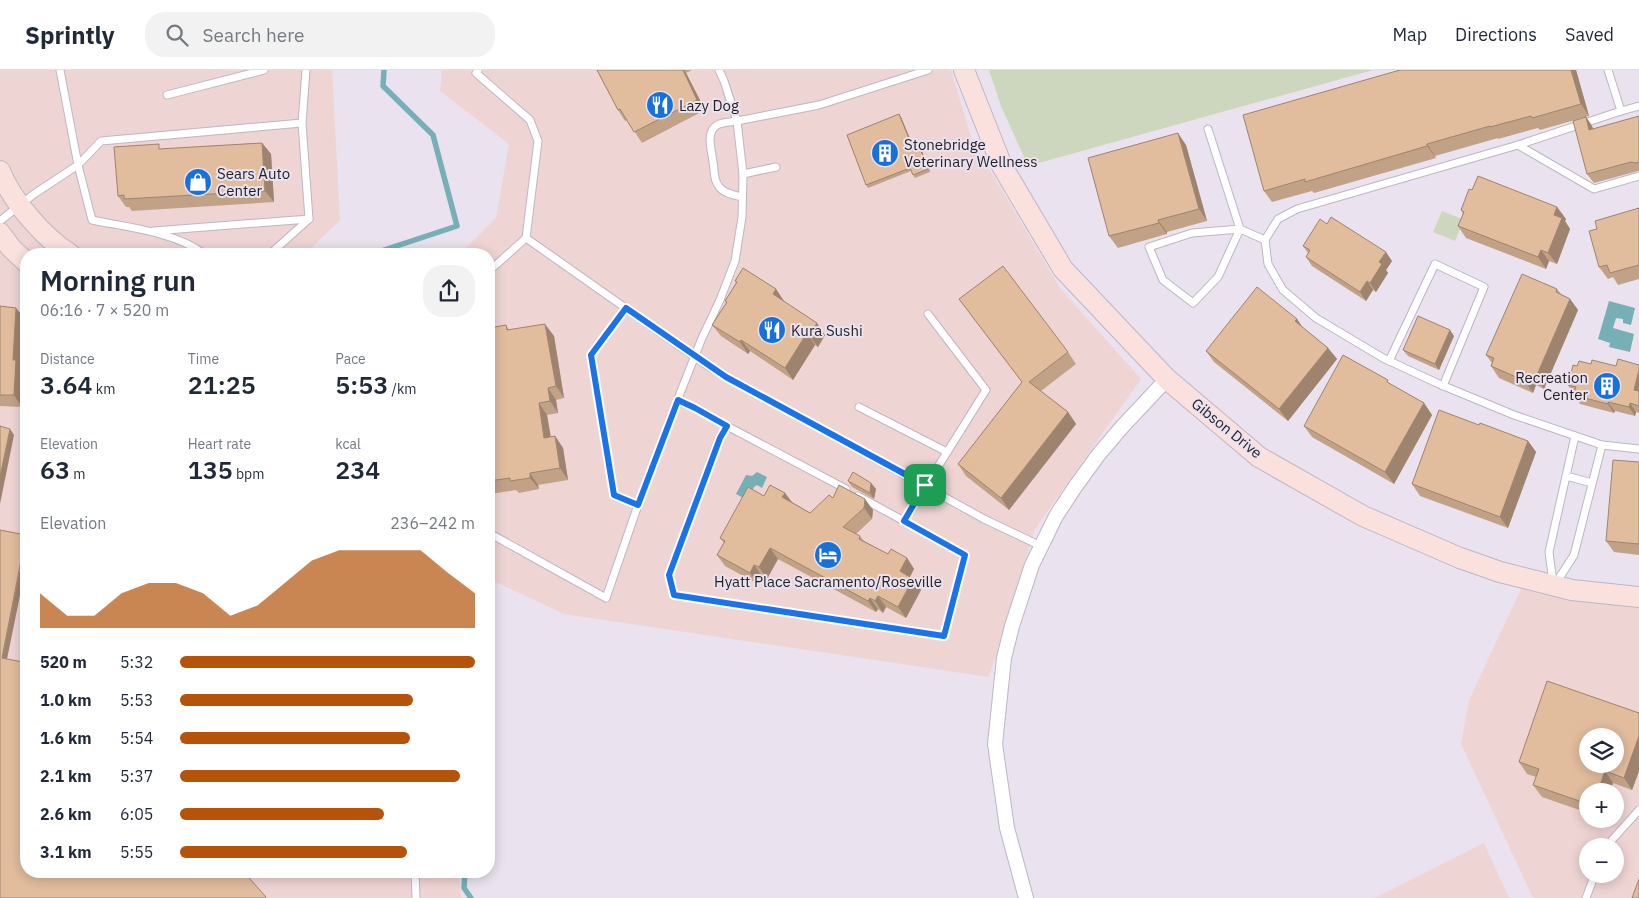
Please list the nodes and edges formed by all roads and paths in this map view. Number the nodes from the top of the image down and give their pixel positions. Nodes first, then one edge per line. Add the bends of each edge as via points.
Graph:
1 (60, 70) edge
2 (264, 70) edge
3 (306, 70) edge
4 (478, 70) edge
5 (719, 70) edge
6 (928, 70) edge
7 (964, 70) edge
8 (1608, 70) edge
9 (167, 95) dead end
10 (1639, 106) edge
11 (1621, 111) junction
12 (737, 121) junction
13 (302, 123) junction
14 (1208, 129) dead end
15 (1518, 145) junction
16 (78, 165) junction
17 (776, 167) dead end
18 (0, 171) edge
19 (742, 174) junction
20 (1639, 176) edge
21 (742, 196) junction
22 (20, 205) junction
23 (309, 218) junction
24 (0, 221) edge
25 (1240, 229) junction
26 (151, 232) junction
27 (0, 233) edge
28 (526, 238) junction
29 (1265, 240) junction
30 (62, 248) edge
31 (196, 248) edge
32 (276, 248) edge
33 (20, 256) edge
34 (495, 266) edge
35 (626, 308) junction
36 (928, 314) dead end
37 (695, 357) junction
38 (1389, 361) junction
39 (1167, 379) junction
40 (1442, 386) junction
41 (678, 400) junction
42 (860, 407) dead end
43 (727, 426) junction
44 (1575, 436) junction
45 (1602, 445) junction
46 (1639, 449) edge
47 (946, 452) junction
48 (1566, 476) junction
49 (1592, 483) junction
50 (925, 485) junction
51 (638, 505) junction
52 (904, 521) junction
53 (495, 536) edge
54 (1041, 546) junction
55 (1554, 586) junction
56 (1639, 597) edge
57 (1639, 810) edge
58 (1614, 838) edge
59 (416, 878) edge
60 (1592, 883) edge
61 (416, 898) edge
62 (1026, 898) edge
63 (1586, 898) edge

1 - 16 lane
2 - 9 lane
3 - 13 lane
4 - 28 lane via 476,73 530,120 538,141
5 - 12 lane
6 - 12 lane via 819,105
7 - 39 street, Gibson Drive via 1002,166 1063,269
8 - 11 lane
10 - 11 lane
11 - 15 lane
12 - 19 lane
12 - 21 lane via 718,125 710,143 714,179 729,194
13 - 16 lane via 102,141
13 - 23 lane
14 - 25 lane
15 - 20 lane via 1594,189
15 - 29 lane via 1298,209 1278,219
16 - 22 lane
16 - 26 lane via 92,220
17 - 19 lane
18 - 22 street
19 - 21 lane
21 - 37 lane via 735,261
22 - 24 lane
22 - 30 street via 46,236
23 - 26 lane
23 - 32 lane
25 - 25 lane via 1192,233 1149,247 1163,280 1193,303 1218,277
25 - 29 lane
26 - 31 lane
27 - 33 street
28 - 34 lane
28 - 35 lane
29 - 38 lane via 1268,264 1283,290 1316,318
35 - 37 lane
35 - 51 lane via 591,355 614,495
36 - 47 lane via 986,390
37 - 41 lane
37 - 50 lane via 774,404
38 - 40 lane
38 - 40 lane via 1435,264 1484,287
39 - 54 street via 1087,469 1056,516
39 - 55 street, Gibson Drive via 1259,456 1363,516 1460,558
40 - 44 lane
41 - 43 lane
41 - 51 lane
42 - 47 lane
43 - 52 lane
43 - 52 lane via 669,575 674,595 944,636 965,555
44 - 45 lane
44 - 48 lane
45 - 46 lane
45 - 49 lane
47 - 50 lane
48 - 49 lane
48 - 55 lane via 1549,552
49 - 55 lane via 1574,554
50 - 52 lane
50 - 54 lane via 984,519
51 - 53 lane via 606,598
54 - 62 street via 1032,565 1004,658 995,744 1007,828
55 - 56 street, Gibson Drive
57 - 58 lane
59 - 61 lane
60 - 63 lane

